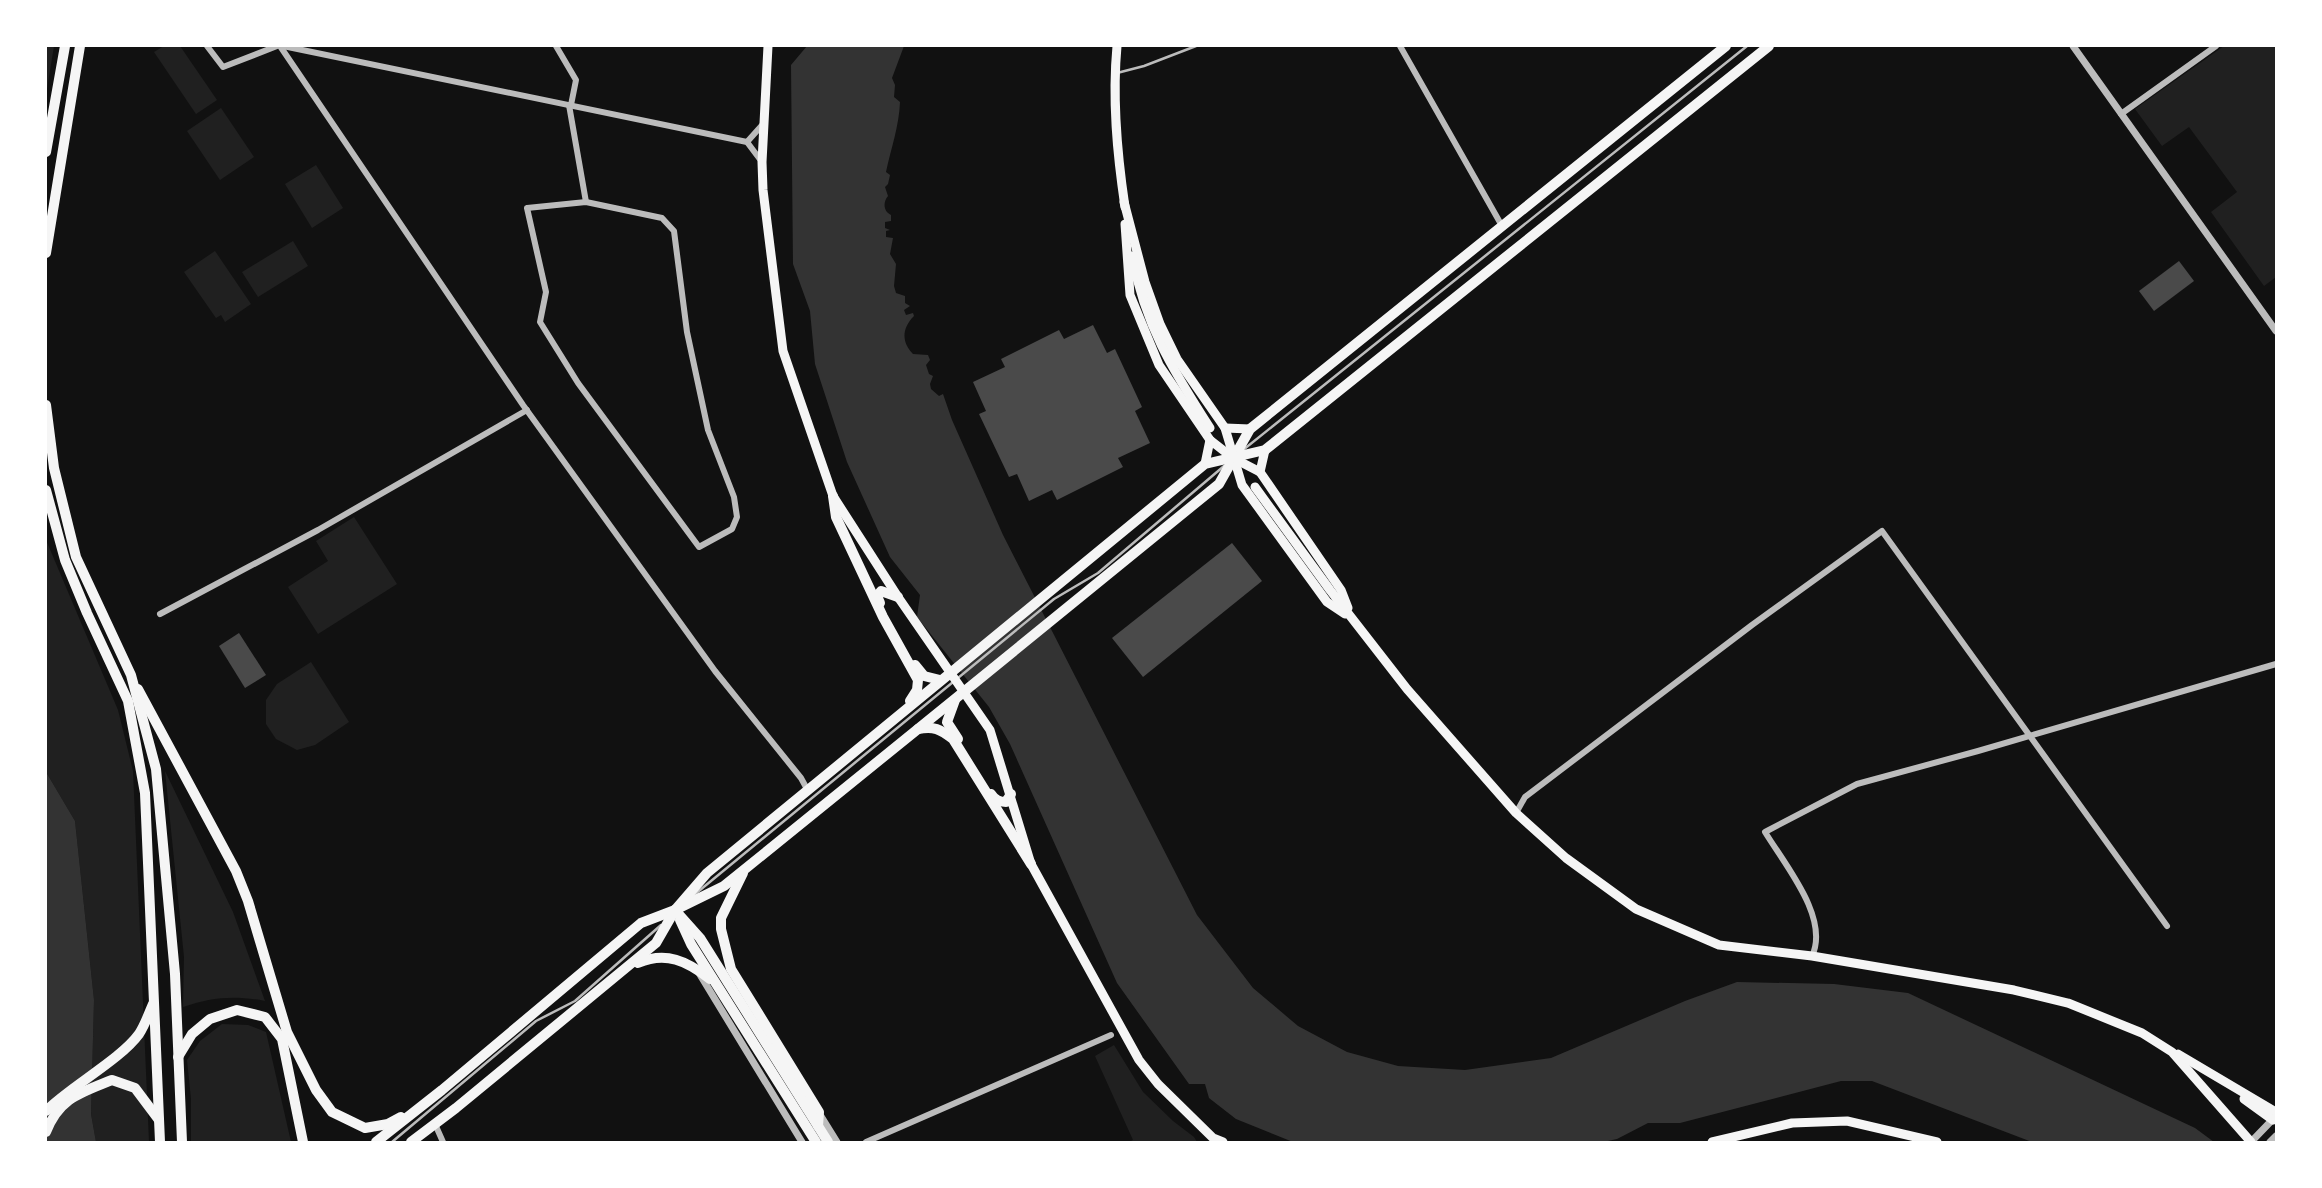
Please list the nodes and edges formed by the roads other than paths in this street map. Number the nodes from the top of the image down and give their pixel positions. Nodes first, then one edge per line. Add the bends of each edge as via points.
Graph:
1 (65, 46) edge
2 (80, 46) edge
3 (207, 46) edge
4 (280, 46) edge
5 (323, 46) edge
6 (556, 46) edge
7 (768, 46) edge
8 (1117, 46) edge
9 (1196, 46) edge
10 (1401, 46) edge
11 (1726, 46) edge
12 (1746, 46) edge
13 (1769, 46) edge
14 (2073, 46) edge
15 (2216, 46) edge
16 (314, 52) junction
17 (1115, 74) junction
18 (570, 105) junction
19 (2121, 114) junction
20 (764, 123) junction
21 (747, 142) junction
22 (46, 152) edge
23 (762, 162) junction
24 (586, 202) junction
25 (1124, 202) junction
26 (1502, 226) junction
27 (46, 253) edge
28 (2277, 331) edge
29 (46, 405) edge
30 (527, 411) junction
31 (1210, 428) dead end
32 (1225, 428) junction
33 (1250, 429) junction
34 (1210, 440) junction
35 (1265, 450) junction
36 (1233, 458) junction
37 (1205, 464) junction
38 (1260, 472) junction
39 (1255, 487) dead end
40 (46, 490) edge
41 (833, 496) junction
42 (1051, 595) junction
43 (898, 597) junction
44 (160, 614) dead end
45 (1352, 619) junction
46 (2277, 664) edge
47 (131, 675) junction
48 (943, 684) junction
49 (955, 699) junction
50 (905, 709) junction
51 (915, 730) junction
52 (2030, 736) junction
53 (807, 789) junction
54 (1011, 794) junction
55 (1516, 813) junction
56 (1031, 864) junction
57 (744, 869) junction
58 (675, 911) junction
59 (2167, 926) dead end
60 (1812, 956) junction
61 (628, 967) junction
62 (697, 969) junction
63 (717, 985) junction
64 (155, 1000) junction
65 (2142, 1033) junction
66 (1111, 1035) dead end
67 (177, 1058) junction
68 (2210, 1097) junction
69 (423, 1106) junction
70 (46, 1111) edge
71 (819, 1112) junction
72 (2275, 1116) edge
73 (159, 1121) junction
74 (435, 1124) junction
75 (818, 1126) junction
76 (46, 1132) edge
77 (2277, 1136) edge
78 (1213, 1140) edge
79 (414, 1141) edge
80 (2252, 1141) edge
81 (160, 1143) edge
82 (181, 1143) edge
83 (303, 1143) edge
84 (376, 1143) edge
85 (392, 1143) edge
86 (444, 1143) edge
87 (802, 1143) edge
88 (816, 1143) edge
89 (828, 1143) edge
90 (837, 1143) edge
91 (866, 1143) edge
92 (1223, 1143) edge
93 (1712, 1143) edge
94 (1937, 1143) edge
95 (2270, 1143) edge

1 - 22 main road
2 - 27 main road
3 - 4 street via 223,67
4 - 16 street
4 - 30 street
5 - 16 street
6 - 18 street via 576,80
7 - 20 main road
8 - 17 main road
9 - 17 lane
10 - 26 street
11 - 26 main road
12 - 36 lane
13 - 35 main road
14 - 19 street
15 - 19 street
16 - 18 street
17 - 25 main road
18 - 21 street
18 - 24 street
19 - 28 street
20 - 21 street
20 - 23 main road
21 - 23 street
23 - 41 main road via 783,351
24 - 24 street via 527,208 547,292 540,322 578,383 699,547 732,529 737,517 705,418 687,331 674,231 662,218
25 - 31 main road via 1137,284 1153,331
25 - 32 main road via 1160,324 1177,359
25 - 34 main road via 1130,295 1159,365
26 - 33 main road
29 - 47 main road via 54,468 76,557
30 - 44 street
30 - 53 street via 715,671
32 - 33 main road
32 - 36 main road
33 - 36 main road
34 - 36 main road
34 - 37 main road
35 - 36 main road
35 - 38 main road
36 - 37 main road
36 - 38 main road
36 - 42 lane via 1098,573
36 - 45 main road via 1242,485 1327,602
36 - 49 main road via 1219,484
37 - 42 main road
38 - 45 main road via 1341,590
39 - 45 main road
40 - 64 main road via 65,560 128,701 145,793
41 - 43 main road
41 - 50 main road via 836,517 918,680
42 - 48 main road
43 - 48 main road via 881,591 877,596 918,670
43 - 54 main road via 990,730
45 - 55 main road
46 - 52 street
47 - 67 main road via 159,791 175,974
47 - 69 main road via 236,871 287,1032 316,1090 332,1112 365,1128 388,1124
48 - 50 main road
48 - 58 lane
49 - 51 main road
49 - 54 main road via 947,722 995,799 1006,802
50 - 53 main road
51 - 56 main road via 932,726 953,739
51 - 57 main road
52 - 55 street via 1882,531 1525,797
52 - 59 street
52 - 60 street via 1857,784 1765,832 1812,909 1818,944
53 - 58 main road via 707,873
54 - 56 main road
55 - 60 main road via 1566,858 1636,909 1719,945
56 - 78 main road via 1139,1060
57 - 58 main road via 724,886
57 - 71 main road via 722,918 731,970
58 - 61 main road via 656,943
58 - 63 main road
58 - 69 main road via 641,923
58 - 75 main road via 700,937
58 - 85 lane via 575,1001 536,1021
60 - 65 main road via 2068,1003
61 - 62 main road via 665,957
61 - 74 main road
62 - 63 main road
62 - 87 street
63 - 88 main road
64 - 70 main road via 139,1034
64 - 73 main road
65 - 68 main road via 2172,1052
65 - 72 main road
66 - 91 street
67 - 82 main road
67 - 83 main road via 192,1034 210,1019 237,1010 265,1017 282,1039
68 - 72 main road via 2219,1084
68 - 80 main road
69 - 84 main road
71 - 75 main road
71 - 90 street
72 - 80 street
73 - 76 main road via 135,1088 112,1080 73,1096 53,1114
73 - 81 main road
74 - 79 main road
74 - 86 street
75 - 89 main road
77 - 95 street
78 - 92 main road
93 - 94 main road via 1792,1123 1847,1121

